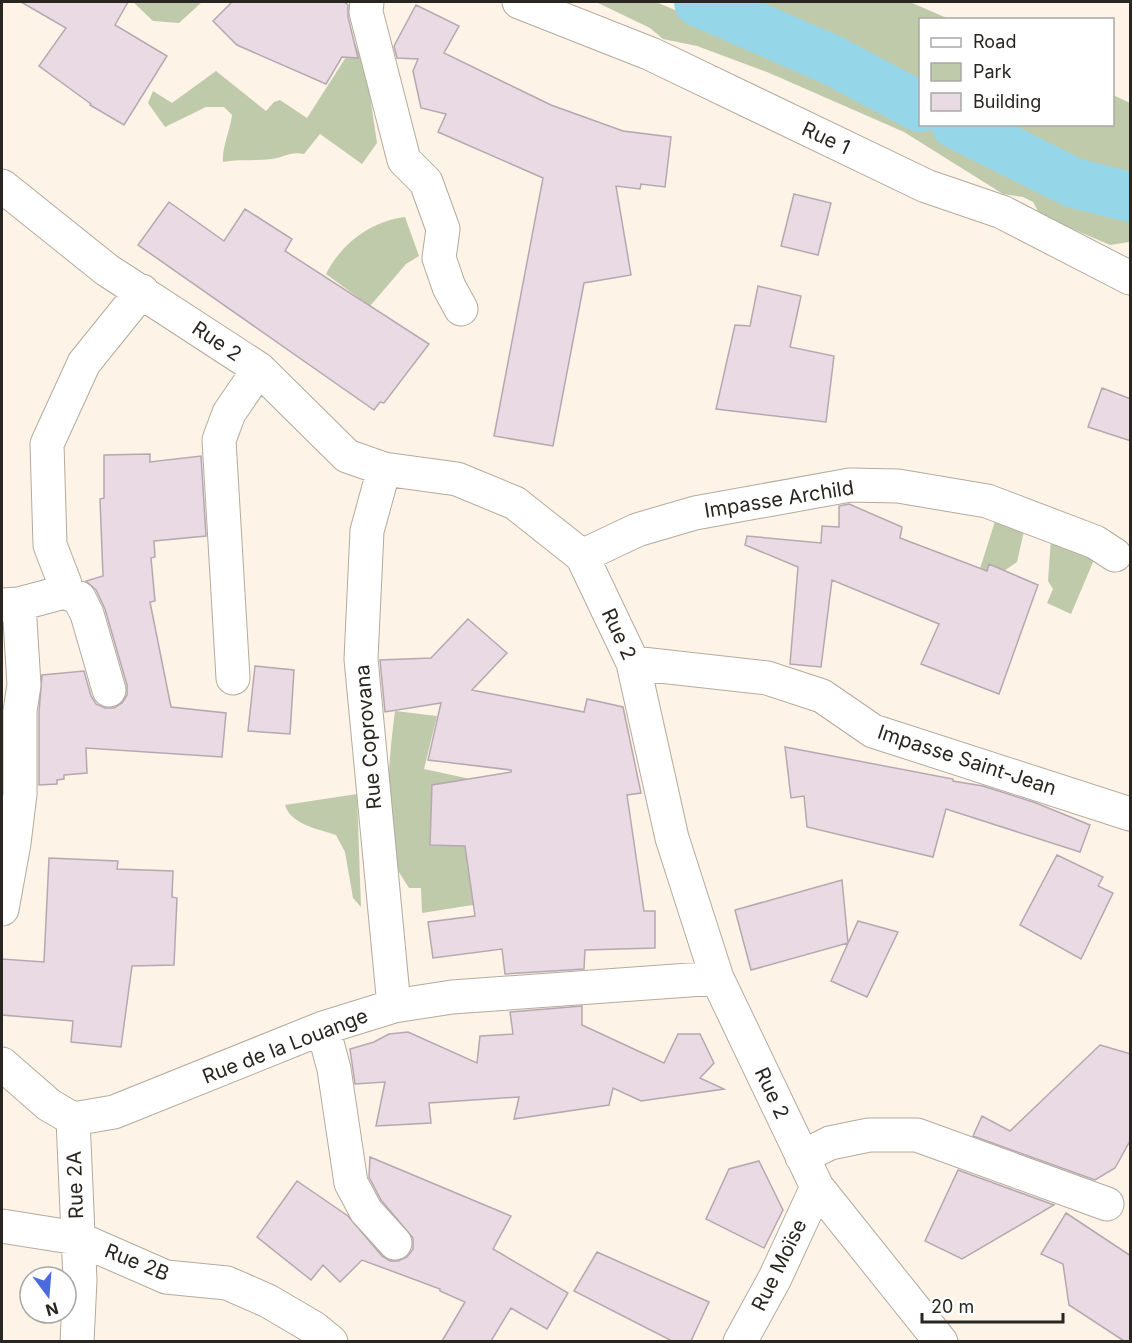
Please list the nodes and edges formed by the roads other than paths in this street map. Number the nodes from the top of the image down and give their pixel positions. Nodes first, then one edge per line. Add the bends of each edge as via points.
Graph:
1 (367, 2) edge
2 (519, 2) edge
3 (2, 186) edge
4 (1131, 278) edge
5 (142, 291) junction
6 (460, 309) dead end
7 (259, 369) junction
8 (384, 469) junction
9 (1115, 555) dead end
10 (582, 556) junction
11 (64, 592) junction
12 (10, 605) edge
13 (633, 663) junction
14 (233, 678) dead end
15 (110, 690) dead end
16 (1131, 814) edge
17 (2, 909) edge
18 (717, 978) junction
19 (394, 1006) junction
20 (323, 1028) junction
21 (2, 1064) edge
22 (73, 1119) junction
23 (802, 1157) junction
24 (817, 1187) junction
25 (1107, 1204) dead end
26 (2, 1226) edge
27 (77, 1238) junction
28 (395, 1244) dead end
29 (77, 1341) edge
30 (331, 1341) edge
31 (740, 1341) edge
32 (941, 1341) edge

1 - 6 street via 404,160 426,182 443,229 439,258
2 - 4 street, Rue 1 via 651,54 926,186 1002,212
3 - 5 street, Rue 2 via 107,270
5 - 7 street, Rue 2
5 - 11 street via 84,363 47,444 50,545 65,584
7 - 8 street, Rue 2 via 347,456
7 - 14 street via 229,413 219,440
8 - 10 street, Rue 2 via 457,479 515,503
8 - 19 street, Rue Coprovana via 367,531 362,658
9 - 10 street, Impasse Archild via 1095,542 987,501 898,486 850,484 695,513 637,530
10 - 13 street, Rue 2
11 - 12 street
11 - 15 street via 80,598
12 - 17 street via 24,685 20,711 20,794
13 - 16 street, Impasse Saint-Jean via 767,678 822,696 873,730
13 - 18 street, Rue 2 via 672,837
18 - 19 street, Rue de la Louange via 452,997
18 - 23 street, Rue 2
19 - 20 street, Rue de la Louange
20 - 22 street, Rue de la Louange via 114,1112
20 - 28 street via 334,1069 351,1183 366,1211
21 - 22 street via 50,1105
22 - 27 street, Rue 2A
23 - 24 street, Rue 2
23 - 25 street via 830,1143 869,1135 917,1135
24 - 31 street, Rue Moïse via 775,1278
24 - 32 street, Rue 2
26 - 27 street, Rue 2B
27 - 29 street, Rue 2A
27 - 30 street, Rue 2B via 166,1277 227,1283 268,1301

